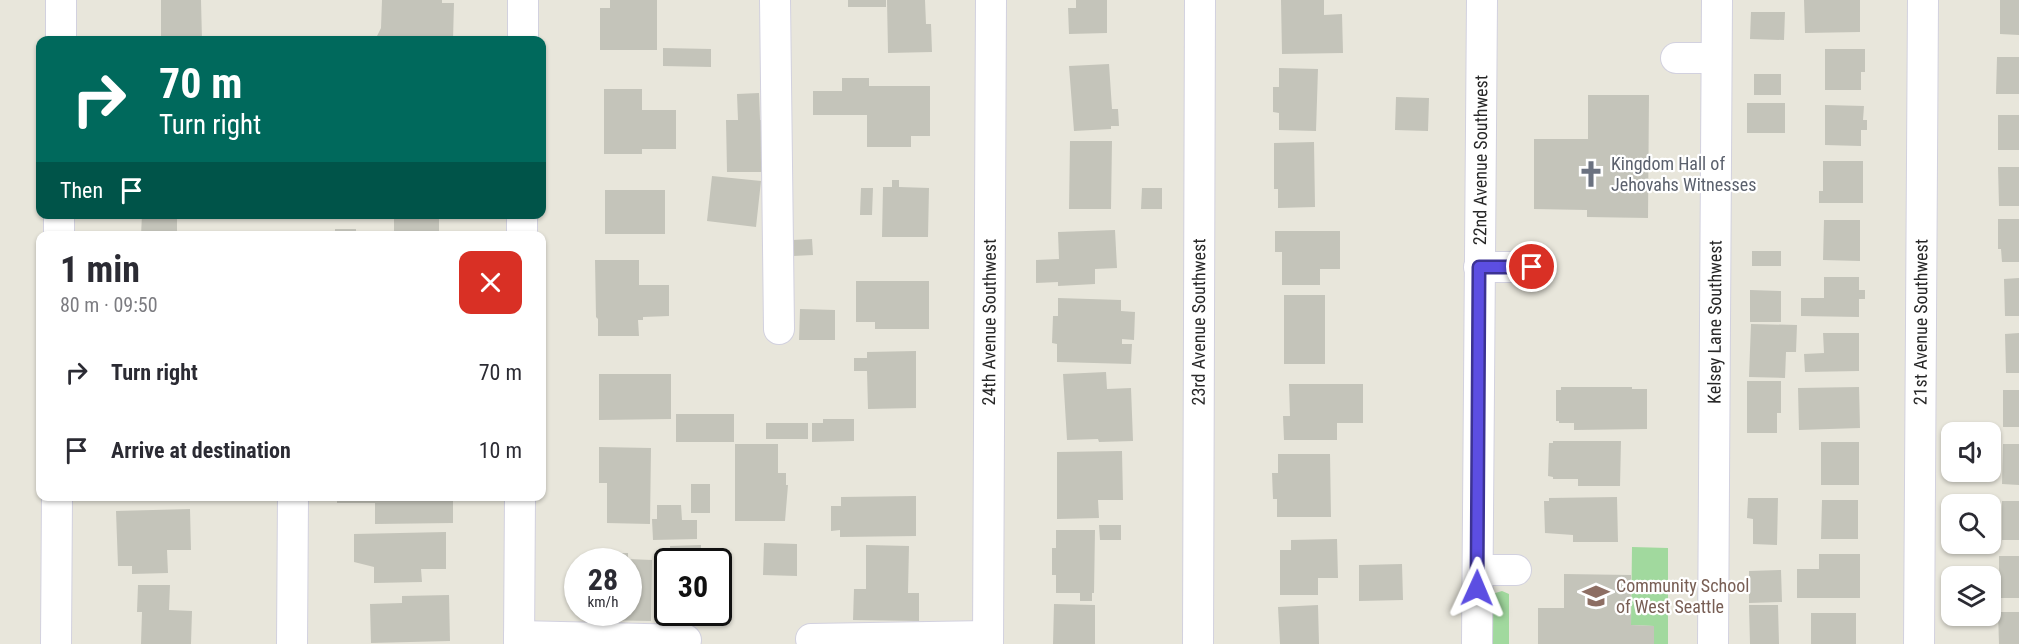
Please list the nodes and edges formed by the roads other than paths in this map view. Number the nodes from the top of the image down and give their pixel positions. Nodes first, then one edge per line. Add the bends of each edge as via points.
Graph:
1 (61, 0) edge
2 (524, 0) edge
3 (775, 0) edge
4 (991, 0) edge
5 (1200, 0) edge
6 (1482, 0) edge
7 (1717, 0) edge
8 (1923, 0) edge
9 (61, 36) edge
10 (523, 36) edge
11 (1676, 58) dead end
12 (1716, 58) junction
13 (1479, 267) junction
14 (1532, 267) dead end
15 (779, 329) dead end
16 (57, 501) edge
17 (293, 501) edge
18 (520, 501) edge
19 (1478, 570) junction
20 (1516, 570) dead end
21 (811, 639) dead end
22 (519, 640) edge
23 (686, 640) dead end
24 (988, 640) edge
25 (56, 644) edge
26 (292, 644) edge
27 (1198, 644) edge
28 (1477, 644) edge
29 (1713, 644) edge
30 (1919, 644) edge

1 - 9 street
2 - 10 street
3 - 15 street
4 - 24 street, 24th Avenue Southwest
5 - 27 street, 23rd Avenue Southwest
6 - 13 street, 22nd Avenue Southwest
7 - 12 street, Kelsey Lane Southwest
8 - 30 street, 21st Avenue Southwest
11 - 12 street
12 - 29 street, Kelsey Lane Southwest
13 - 14 street
13 - 19 street, 22nd Avenue Southwest
16 - 25 street
17 - 26 street
18 - 22 street
19 - 20 street
19 - 28 street, 22nd Avenue Southwest
21 - 24 street
22 - 23 street

